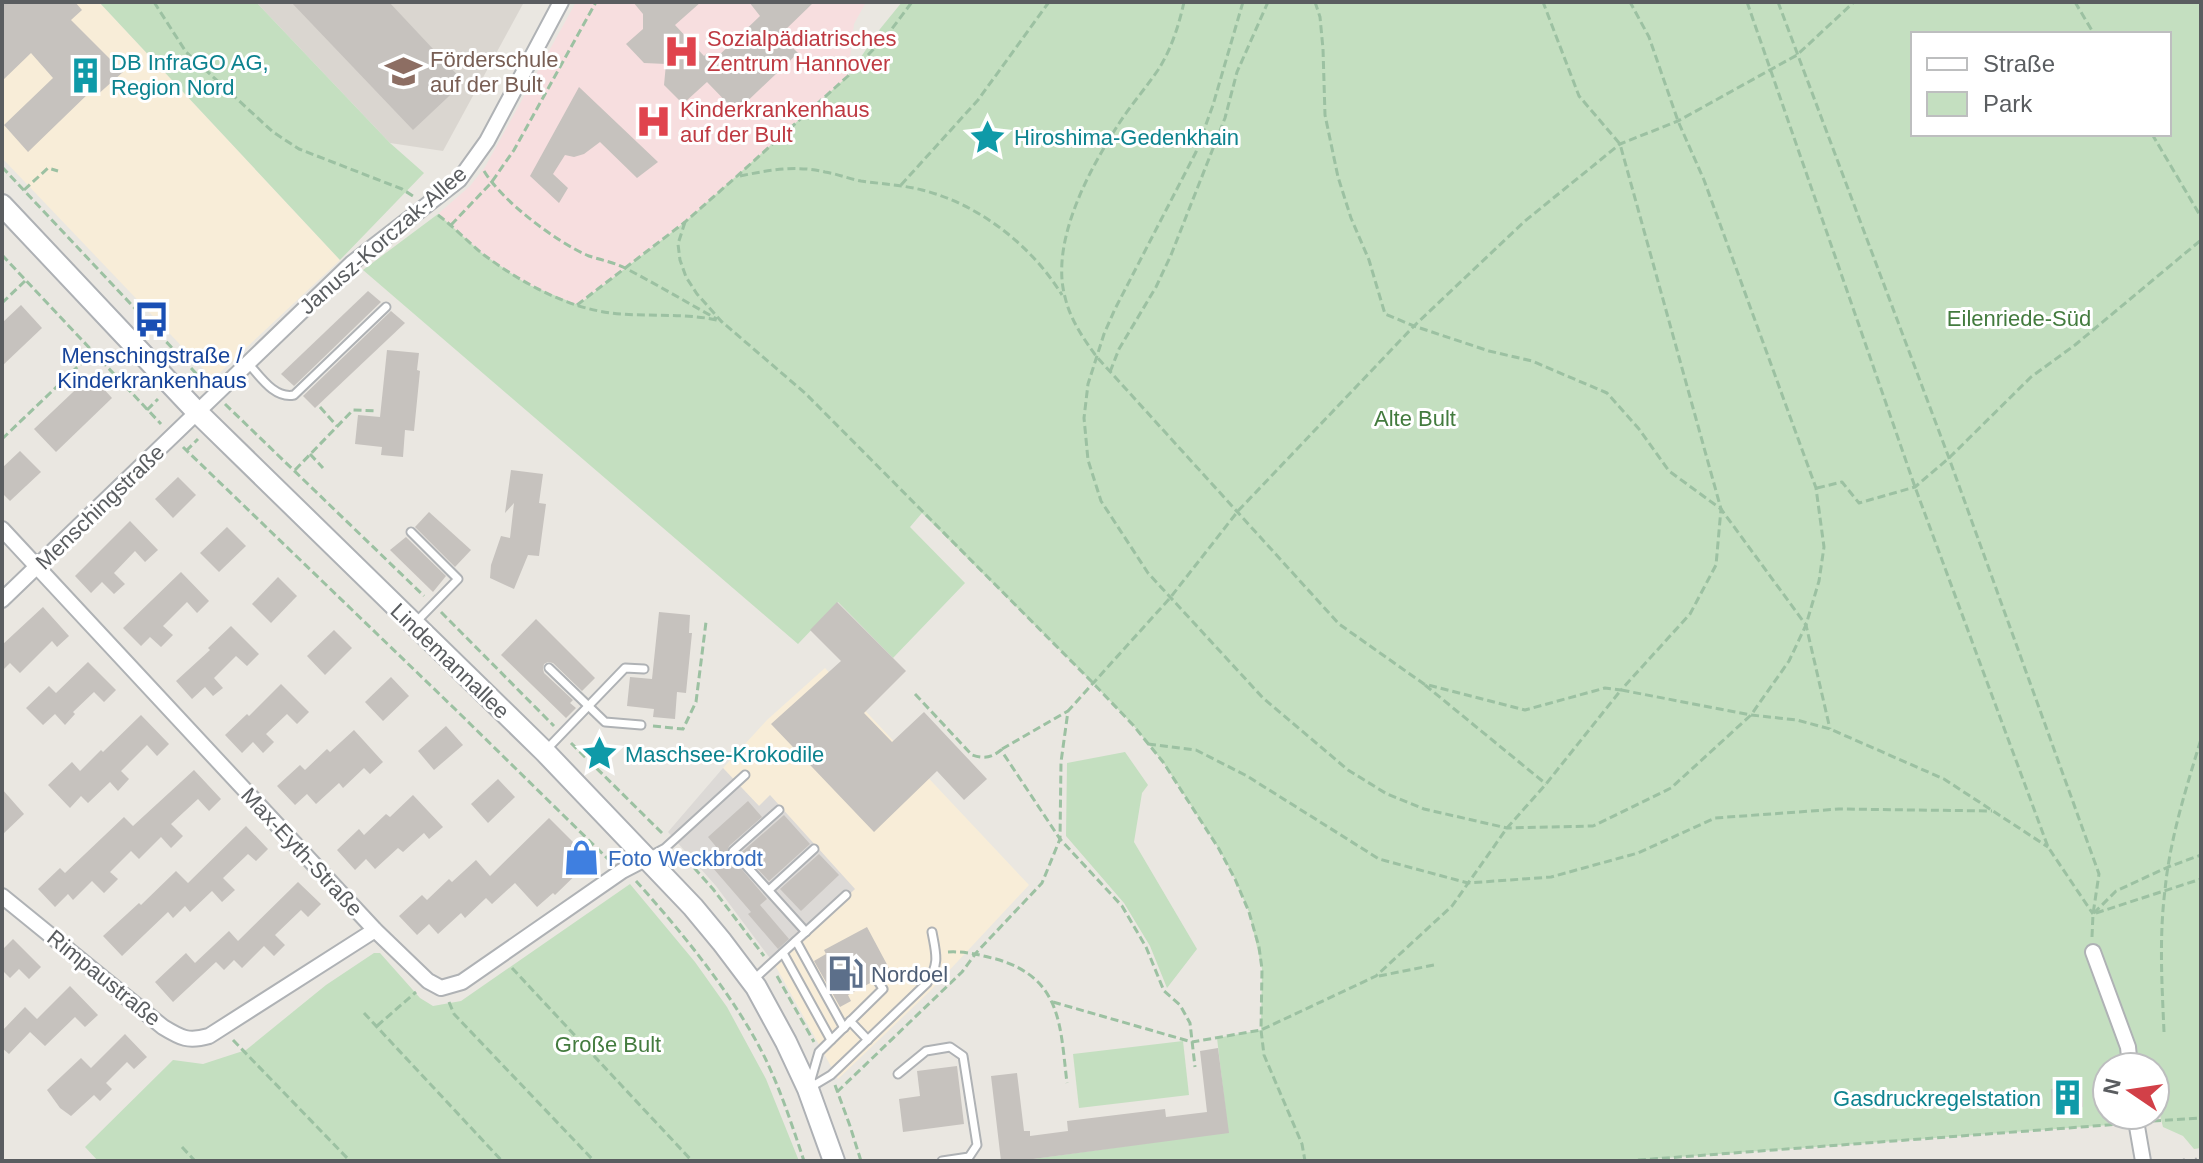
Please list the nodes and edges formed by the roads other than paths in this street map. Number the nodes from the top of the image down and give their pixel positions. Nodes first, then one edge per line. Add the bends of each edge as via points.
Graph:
1 (561, 2) edge
2 (2, 205) edge
3 (386, 307) dead end
4 (247, 362) junction
5 (197, 412) junction
6 (2, 529) edge
7 (411, 532) dead end
8 (38, 567) junction
9 (2, 600) edge
10 (414, 625) junction
11 (549, 668) dead end
12 (644, 669) dead end
13 (588, 706) junction
14 (641, 725) road end
15 (545, 752) junction
16 (745, 775) dead end
17 (779, 810) dead end
18 (814, 849) dead end
19 (647, 858) junction
20 (769, 890) junction
21 (846, 895) dead end
22 (2, 896) edge
23 (375, 930) junction
24 (806, 932) junction
25 (932, 932) dead end
26 (796, 941) junction
27 (2093, 952) road end
28 (783, 953) junction
29 (878, 981) dead end
30 (752, 982) junction
31 (850, 1021) junction
32 (844, 1028) junction
33 (831, 1040) junction
34 (868, 1040) junction
35 (2128, 1051) edge
36 (898, 1074) dead end
37 (808, 1089) junction
38 (2138, 1131) edge
39 (834, 1161) edge
40 (942, 1161) edge
41 (2143, 1161) edge

1 - 4 street, Janusz-Korczak-Allee via 459,180 352,263
2 - 5 street, Lindemannallee
3 - 4 lane via 294,395 276,392
4 - 5 street, Janusz-Korczak-Allee
5 - 8 street, Menschingstraße
5 - 10 street, Lindemannallee
6 - 8 street, Max-Eyth-Straße
7 - 10 lane via 458,579
8 - 9 street, Menschingstraße
8 - 23 street, Max-Eyth-Straße
10 - 15 street, Lindemannallee
11 - 13 lane
12 - 13 lane via 625,668
13 - 14 lane via 605,722
13 - 15 lane
15 - 19 street, Lindemannallee
16 - 19 lane via 665,848
17 - 20 lane via 733,851
18 - 20 lane
19 - 23 street, Max-Eyth-Straße via 462,982 434,985
19 - 30 street, Lindemannallee
20 - 24 lane
21 - 24 lane
22 - 23 street, Rimpaustraße via 172,1032 195,1040 221,1029
24 - 26 lane
25 - 34 lane via 936,969
26 - 28 lane
26 - 32 lane
27 - 35 street
28 - 30 lane
28 - 33 lane
29 - 31 lane via 883,989
30 - 37 street, Lindemannallee
31 - 32 lane
31 - 34 lane
32 - 33 lane
33 - 37 lane via 819,1052
34 - 37 lane
36 - 40 lane via 926,1051 950,1047 963,1056 977,1145 969,1157
37 - 39 street, Lindemannallee
38 - 41 street

